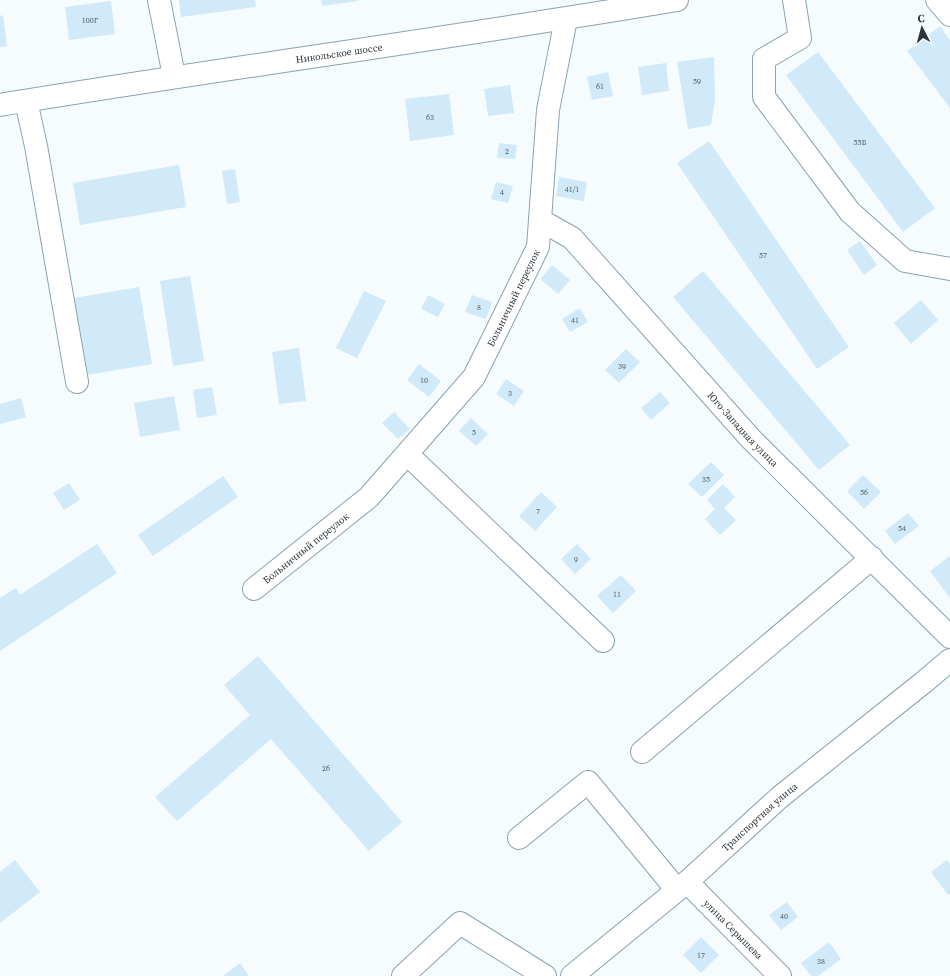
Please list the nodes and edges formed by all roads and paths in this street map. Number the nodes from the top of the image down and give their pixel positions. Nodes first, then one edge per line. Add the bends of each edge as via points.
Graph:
1 (159, 0) edge
2 (677, 0) edge
3 (794, 0) edge
4 (937, 0) edge
5 (950, 15) edge
6 (566, 19) junction
7 (174, 76) junction
8 (26, 101) junction
9 (0, 105) edge
10 (540, 220) junction
11 (950, 269) edge
12 (77, 382) dead end
13 (407, 454) junction
14 (872, 558) junction
15 (254, 589) dead end
16 (950, 637) edge
17 (603, 641) dead end
18 (950, 660) edge
19 (642, 752) dead end
20 (518, 838) dead end
21 (682, 886) junction
22 (403, 976) edge
23 (545, 976) edge
24 (572, 976) edge
25 (780, 976) edge

1 - 7 street
2 - 6 street, Никольское шоссе
3 - 11 street via 800,38 764,59 764,97 850,212 905,261
4 - 5 street
6 - 7 street, Никольское шоссе
6 - 10 street, Больничный переулок via 548,110
7 - 8 street, Никольское шоссе
8 - 9 street, Никольское шоссе
8 - 12 street
10 - 13 street, Больничный переулок via 538,247 474,377
10 - 14 street, Юго-Западная улица via 572,238 751,439
13 - 15 street, Больничный переулок via 369,496
13 - 17 street
14 - 16 street, Юго-Западная улица
14 - 19 street
18 - 21 street, Транспортная улица via 780,797
20 - 21 street, улица Серышева via 588,782
21 - 24 street, Транспортная улица
21 - 25 street, улица Серышева
22 - 23 street via 460,923

